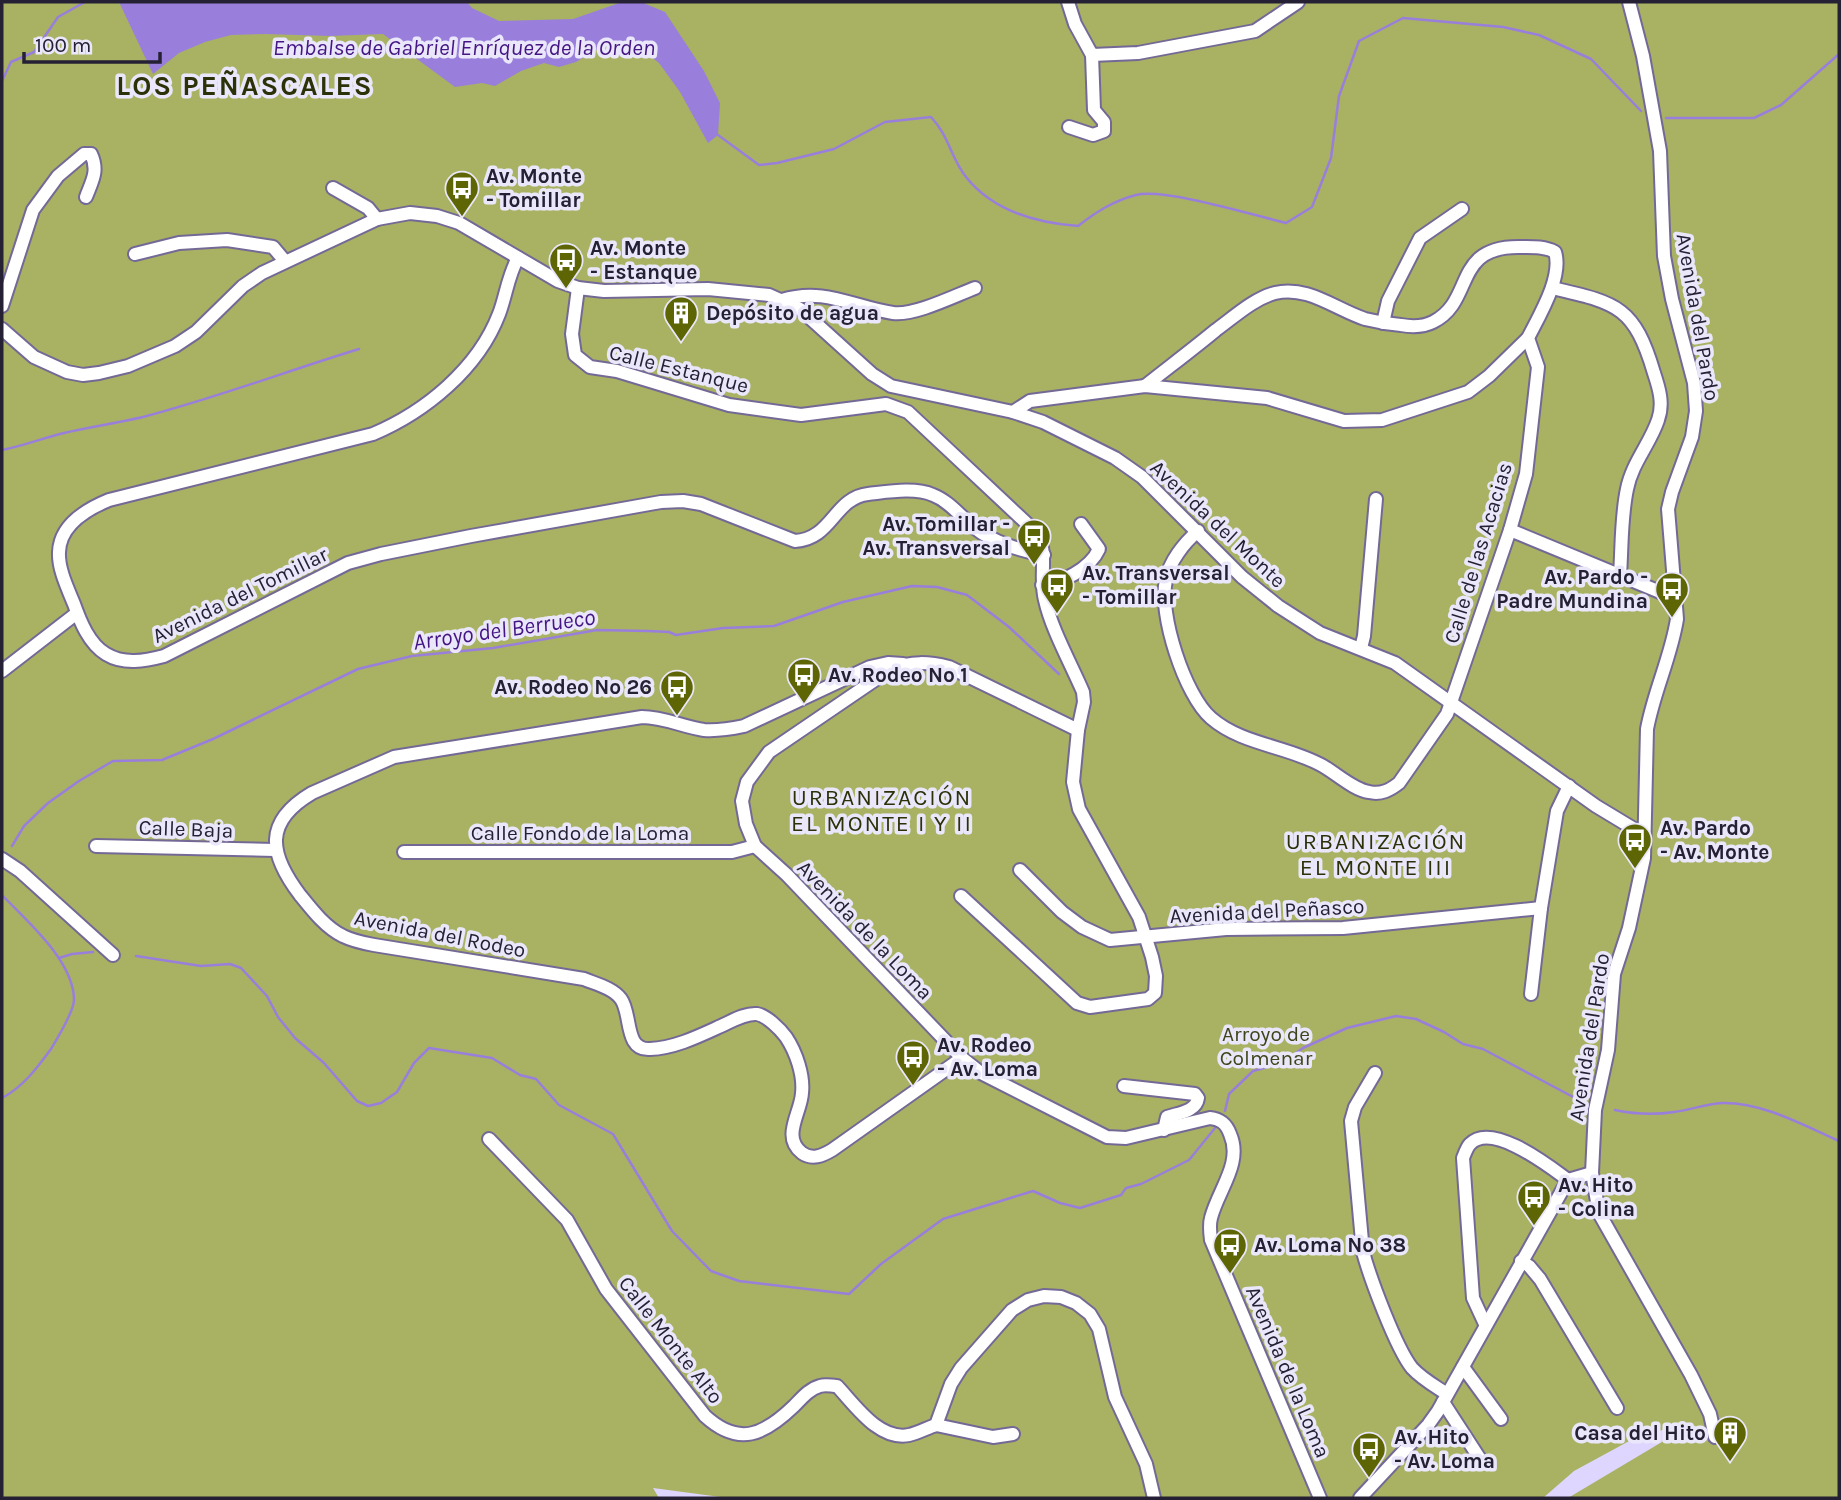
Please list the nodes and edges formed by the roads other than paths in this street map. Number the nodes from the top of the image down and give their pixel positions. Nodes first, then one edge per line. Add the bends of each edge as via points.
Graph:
1 (1068, 2) edge
2 (1298, 2) edge
3 (1629, 2) edge
4 (1092, 55) junction
5 (1069, 127) dead end
6 (333, 188) dead end
7 (86, 197) dead end
8 (1462, 209) dead end
9 (377, 219) junction
10 (135, 254) dead end
11 (518, 258) junction
12 (284, 260) junction
13 (578, 288) junction
14 (975, 288) dead end
15 (1552, 288) junction
16 (806, 295) junction
17 (782, 300) junction
18 (2, 306) edge
19 (800, 309) junction
20 (1383, 323) junction
21 (2, 329) edge
22 (1528, 338) junction
23 (1145, 386) junction
24 (898, 401) junction
25 (1013, 412) junction
26 (1376, 499) dead end
27 (1081, 524) dead end
28 (1510, 530) junction
29 (1198, 531) junction
30 (1044, 555) junction
31 (1620, 575) junction
32 (1042, 585) junction
33 (1677, 598) junction
34 (77, 613) junction
35 (1360, 649) junction
36 (903, 664) junction
37 (2, 671) edge
38 (858, 673) junction
39 (875, 679) junction
40 (1450, 702) junction
41 (1078, 730) junction
42 (1569, 786) junction
43 (1644, 835) junction
44 (96, 846) dead end
45 (755, 846) junction
46 (275, 850) junction
47 (404, 852) dead end
48 (2, 859) edge
49 (1020, 870) dead end
50 (961, 896) dead end
51 (1541, 908) junction
52 (1146, 937) junction
53 (113, 954) dead end
54 (1531, 994) dead end
55 (962, 1058) junction
56 (1375, 1073) dead end
57 (1124, 1087) dead end
58 (1164, 1130) junction
59 (489, 1139) dead end
60 (1592, 1173) junction
61 (1568, 1180) junction
62 (1521, 1261) junction
63 (1485, 1324) junction
64 (1463, 1367) junction
65 (1445, 1398) junction
66 (1617, 1408) dead end
67 (1501, 1419) dead end
68 (936, 1425) junction
69 (1013, 1434) dead end
70 (1715, 1437) dead end
71 (1480, 1459) dead end
72 (1154, 1498) edge
73 (1320, 1498) edge
74 (1360, 1498) edge

1 - 4 street
2 - 4 street via 1255,31 1138,53
3 - 33 street, Avenida del Pardo via 1660,151 1664,256 1694,383 1692,436 1668,509
4 - 5 street via 1094,110 1104,122 1104,131 1093,135
6 - 9 street via 368,208
7 - 18 street via 96,173 91,154 58,176 33,210
8 - 20 street via 1420,238 1388,301
9 - 11 street, Avenida del Monte via 410,213 437,216 460,223
9 - 12 street, Avenida del Monte
10 - 12 street via 179,243 227,240 273,247
11 - 13 street, Avenida del Monte
11 - 34 street, Avenida del Tomillar via 499,314 472,361 435,398 400,423 373,434 109,500 83,513 64,535 58,551
12 - 21 street, Avenida del Monte via 243,286 196,332 128,366 83,375 50,365
13 - 17 street, Avenida del Monte via 708,289
13 - 24 street, Calle Estanque via 573,344 575,355 590,367 729,405 801,415
14 - 16 street via 894,313 832,296
15 - 20 street via 1555,252 1540,247 1502,247 1481,256 1450,306 1433,322 1412,327
15 - 22 street
15 - 31 street via 1599,299 1632,321 1645,342 1660,391 1659,420 1627,486
16 - 17 street
16 - 19 street
17 - 19 street, Avenida del Monte
19 - 24 street, Avenida del Monte via 884,382
20 - 23 street via 1292,290 1272,294 1245,308
22 - 23 street via 1468,392 1382,420 1344,421 1267,398
22 - 28 street, Calle de las Acacias via 1538,367 1526,474
23 - 25 street via 1030,401
24 - 25 street, Avenida del Monte via 923,394
24 - 30 street via 1038,534
25 - 29 street, Avenida del Monte via 1115,458 1142,477
26 - 35 street
27 - 32 street via 1097,544 1096,556 1078,571
28 - 31 street
28 - 40 street, Calle de las Acacias
29 - 35 street, Avenida del Monte via 1278,606 1320,633
29 - 40 street, Calle de las Acacias via 1170,566 1167,614 1178,658 1196,699 1223,728 1311,761 1366,792 1377,793 1399,783 1447,714
30 - 32 street
30 - 34 street, Avenida del Tomillar via 991,538 945,502 919,492 854,497 821,533 795,541 701,504 682,501 471,536 348,563 147,661 105,654 88,636
31 - 33 street
32 - 41 street via 1045,604 1083,692
33 - 43 street, Avenida del Pardo via 1675,637 1647,729
34 - 37 street
35 - 40 street, Avenida del Monte via 1395,663
36 - 38 street via 888,663
36 - 39 street, Avenida de la Loma
36 - 41 street, Avenida de la Loma via 929,662 950,667
38 - 39 street via 866,672
38 - 46 street via 744,726 723,730 642,717 394,757 299,800 281,821
39 - 45 street, Avenida de la Loma via 791,734 756,766 742,801
40 - 42 street, Avenida del Monte
41 - 52 street via 1073,782 1079,809
42 - 43 street, Avenida del Monte
42 - 51 street via 1557,811
43 - 60 street, Avenida del Pardo via 1642,874 1611,993 1610,1035 1595,1110
44 - 46 street, Calle Baja
45 - 47 street, Calle Fondo de la Loma via 732,852
45 - 55 street, Avenida de la Loma
46 - 55 street, Avenida del Rodeo via 303,899 341,935 374,946 584,979 621,999 639,1048 685,1041 745,1016 767,1018 785,1036 801,1075 803,1094 792,1131 793,1142 808,1156 832,1150
48 - 53 street
49 - 52 street, Avenida del Peñasco via 1082,928 1110,940
50 - 52 street via 1077,1003 1090,1007 1153,997 1156,976
51 - 52 street, Avenida del Peñasco via 1343,928 1226,929
51 - 54 street
55 - 58 street, Avenida de la Loma via 981,1073 1107,1137
56 - 65 street via 1351,1121 1363,1252 1406,1358
57 - 58 street, Avenida de la Loma via 1195,1094 1197,1104 1167,1118
58 - 73 street, Avenida de la Loma via 1210,1118 1220,1120 1228,1130 1233,1159 1210,1219 1211,1240
59 - 68 street, Calle Monte Alto via 567,1220 606,1290 720,1429 754,1435 823,1385 837,1386 877,1428 893,1435 907,1436
60 - 61 street
60 - 70 street, Avenida del Pardo via 1599,1213 1691,1375 1710,1414
61 - 62 street
61 - 63 street via 1530,1153 1501,1140 1476,1139 1469,1145 1463,1158 1473,1298
62 - 63 street
62 - 66 street via 1540,1279
63 - 64 street
64 - 65 street
64 - 67 street
65 - 71 street
65 - 74 street via 1428,1425
68 - 69 street, Calle Monte Alto via 993,1437
68 - 72 street via 961,1368 1012,1310 1028,1300 1061,1297 1090,1314 1099,1329 1115,1397 1146,1464

